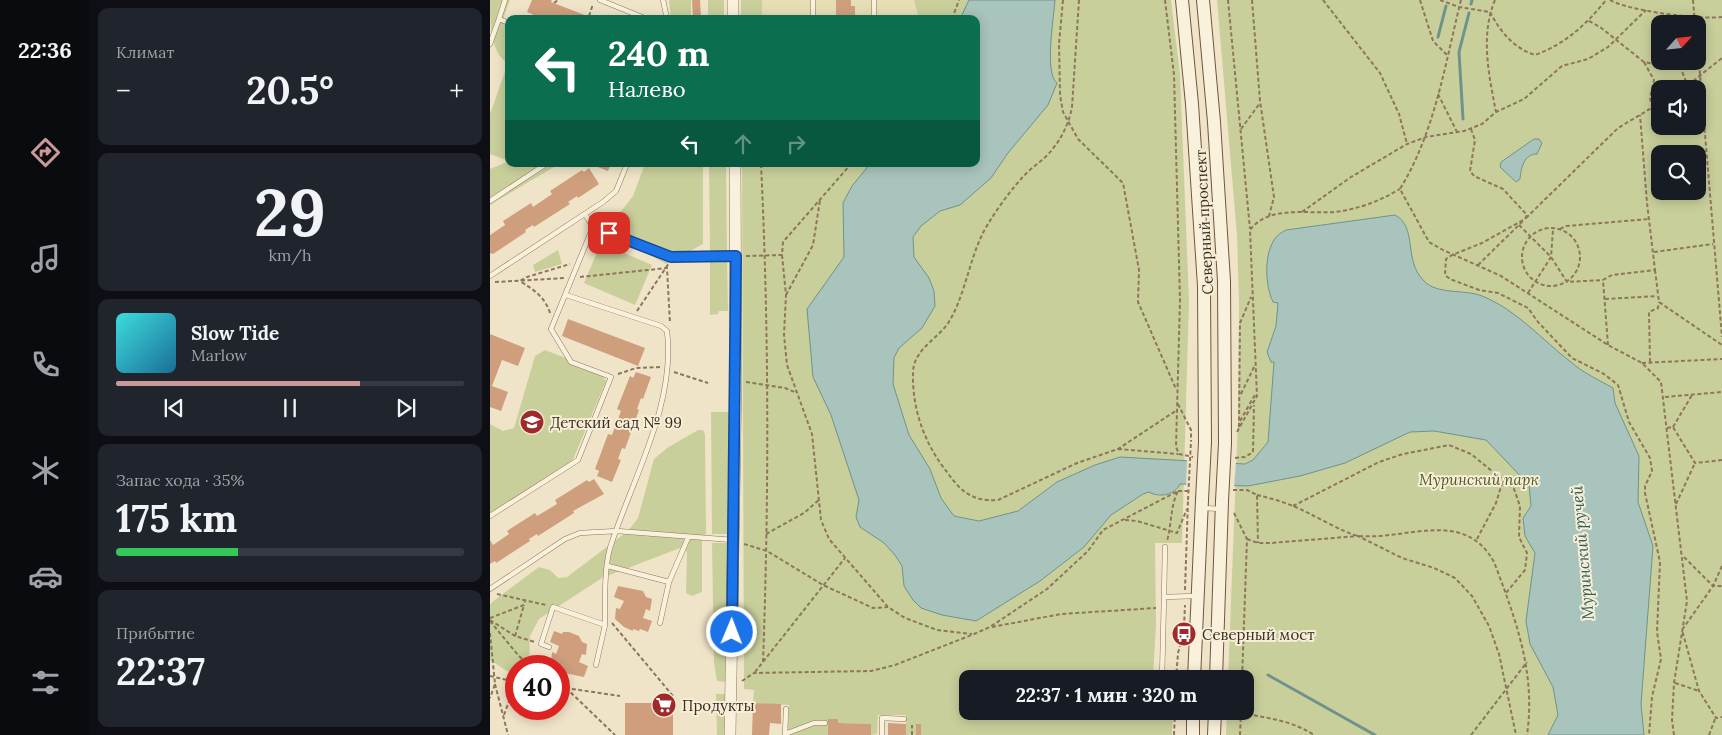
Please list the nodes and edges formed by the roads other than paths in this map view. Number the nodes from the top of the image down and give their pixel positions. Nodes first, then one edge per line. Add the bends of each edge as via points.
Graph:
1 (505, 0) edge
2 (600, 0) edge
3 (620, 0) edge
4 (664, 0) edge
5 (733, 0) edge
6 (813, 0) edge
7 (874, 0) edge
8 (1182, 0) edge
9 (1203, 0) edge
10 (622, 8) junction
11 (638, 15) edge
12 (666, 15) edge
13 (733, 15) edge
14 (813, 15) edge
15 (874, 15) edge
16 (499, 19) junction
17 (505, 21) edge
18 (490, 44) edge
19 (541, 167) edge
20 (626, 167) edge
21 (735, 167) edge
22 (490, 201) edge
23 (585, 214) junction
24 (593, 227) junction
25 (736, 256) junction
26 (490, 276) edge
27 (566, 295) junction
28 (1202, 504) junction
29 (1225, 506) junction
30 (490, 516) edge
31 (617, 531) junction
32 (688, 538) junction
33 (734, 540) junction
34 (1165, 547) dead end
35 (608, 566) junction
36 (669, 582) junction
37 (490, 591) edge
38 (1197, 596) junction
39 (1164, 597) junction
40 (660, 624) dead end
41 (604, 625) junction
42 (549, 647) road end
43 (596, 665) dead end
44 (1162, 670) edge
45 (1194, 670) edge
46 (1216, 670) edge
47 (786, 709) dead end
48 (904, 719) dead end
49 (1194, 720) edge
50 (1215, 720) edge
51 (825, 723) dead end
52 (730, 735) edge
53 (785, 735) edge
54 (882, 735) edge
55 (1193, 735) edge
56 (1214, 735) edge

1 - 16 lane
2 - 10 lane
3 - 10 lane
4 - 12 lane
5 - 13 street
6 - 14 lane
7 - 15 lane
8 - 28 main road, Северный проспект, bridge via 1204,286
9 - 29 main road, Северный проспект, bridge via 1224,281
10 - 11 lane
16 - 17 lane
16 - 18 lane
19 - 22 lane
20 - 23 lane via 616,191
21 - 25 street
23 - 24 lane
23 - 26 lane
24 - 25 lane via 671,257
24 - 27 lane
25 - 33 street
27 - 30 lane via 551,329 571,362 611,377 578,460
27 - 31 lane via 661,326 667,331 668,370 664,397
28 - 29 lane
28 - 38 main road
29 - 46 main road
31 - 32 lane
31 - 35 lane
31 - 37 lane via 580,532 565,539
32 - 33 lane
32 - 36 lane
33 - 52 street
34 - 39 lane
35 - 36 lane
35 - 41 lane
36 - 40 lane
38 - 39 lane
38 - 45 main road
39 - 44 lane
41 - 42 lane via 553,607 541,644
41 - 43 lane
47 - 53 lane
48 - 54 lane via 882,718
49 - 55 main road
50 - 56 main road
51 - 53 lane via 814,723

